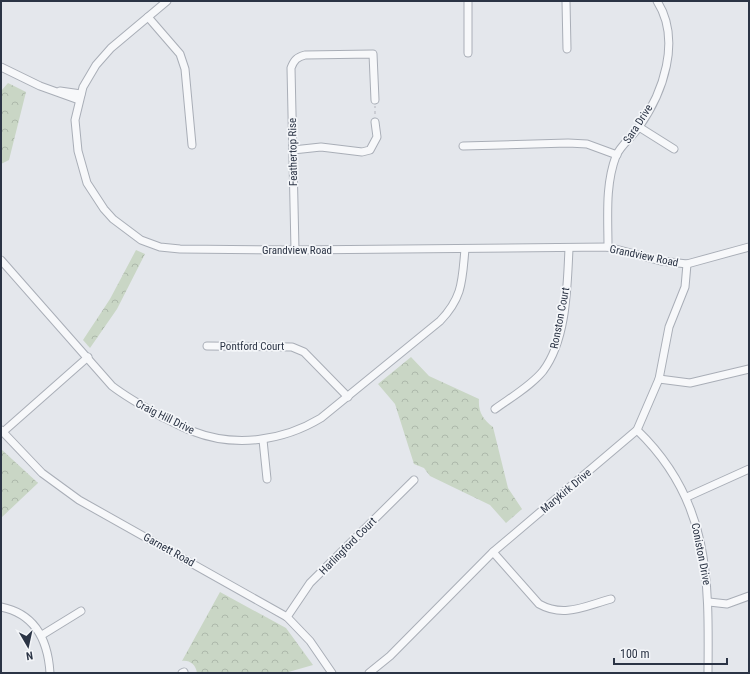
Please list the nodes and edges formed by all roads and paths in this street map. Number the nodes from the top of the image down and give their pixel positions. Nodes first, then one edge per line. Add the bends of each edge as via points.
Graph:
1 (167, 1) edge
2 (468, 1) edge
3 (566, 1) edge
4 (657, 1) edge
5 (148, 17) junction
6 (567, 49) dead end
7 (468, 53) dead end
8 (1, 67) edge
9 (80, 97) junction
10 (375, 100) joint
11 (375, 122) joint
12 (639, 127) junction
13 (192, 145) dead end
14 (463, 146) dead end
15 (674, 149) dead end
16 (293, 150) junction
17 (617, 155) junction
18 (608, 247) junction
19 (749, 247) edge
20 (465, 249) junction
21 (569, 249) junction
22 (295, 250) junction
23 (1, 260) edge
24 (687, 264) junction
25 (207, 346) dead end
26 (88, 357) junction
27 (749, 369) edge
28 (659, 379) junction
29 (348, 397) junction
30 (495, 409) dead end
31 (637, 430) junction
32 (2, 431) edge
33 (263, 440) junction
34 (749, 469) edge
35 (267, 479) dead end
36 (414, 480) dead end
37 (686, 497) junction
38 (493, 552) junction
39 (749, 596) edge
40 (610, 599) dead end
41 (709, 602) junction
42 (1, 607) edge
43 (81, 611) dead end
44 (287, 617) junction
45 (42, 635) junction
46 (50, 673) edge
47 (332, 673) edge
48 (369, 673) edge
49 (708, 673) edge

1 - 5 street, Grandview Road
2 - 7 street
3 - 6 street
4 - 12 street, Sara Drive via 667,30 666,67 663,83
5 - 9 street, Grandview Road via 103,56 88,78
5 - 13 street via 180,54 185,69
8 - 9 street via 40,86
9 - 22 street, Grandview Road via 75,120 81,166 87,183 104,209 126,230 141,240 160,247
10 - 11 path
10 - 16 street, Feathertop Rise via 373,54 300,56 291,68
11 - 16 street via 377,137 370,150 362,152 321,147
12 - 15 street
12 - 17 street, Sara Drive
14 - 17 street via 586,144
16 - 22 street, Feathertop Rise
17 - 18 street, Sara Drive via 609,185
18 - 21 street, Grandview Road
18 - 24 street, Grandview Road via 661,261
19 - 24 street, Grandview Road
20 - 21 street, Grandview Road
20 - 22 street, Grandview Road
20 - 29 street, Craig Hill Drive via 462,283 450,310
21 - 30 street, Ronston Court via 566,294 558,341 552,356 542,372
23 - 26 street, Craig Hill Drive
24 - 28 street, Marykirk Drive via 685,286 669,327
25 - 29 street, Pontford Court via 292,347 304,352
26 - 32 street
26 - 33 street, Craig Hill Drive via 112,386 128,399 192,431 229,440
27 - 28 street via 690,383
28 - 31 street, Marykirk Drive
29 - 33 street, Craig Hill Drive via 305,427
31 - 37 street, Coniston Drive via 656,448 670,467
31 - 38 street, Marykirk Drive
32 - 44 street, Garnett Road via 42,473 79,500
33 - 35 street
34 - 37 street
36 - 44 street, Harlingford Court via 310,583
37 - 41 street, Coniston Drive via 698,531
38 - 40 street via 539,604 548,609 556,612 569,611
38 - 48 street, Marykirk Drive via 390,656
39 - 41 street via 728,604
41 - 49 street, Coniston Drive
42 - 45 street via 21,616
43 - 45 street
44 - 47 street, Garnett Road via 310,641
45 - 46 street

